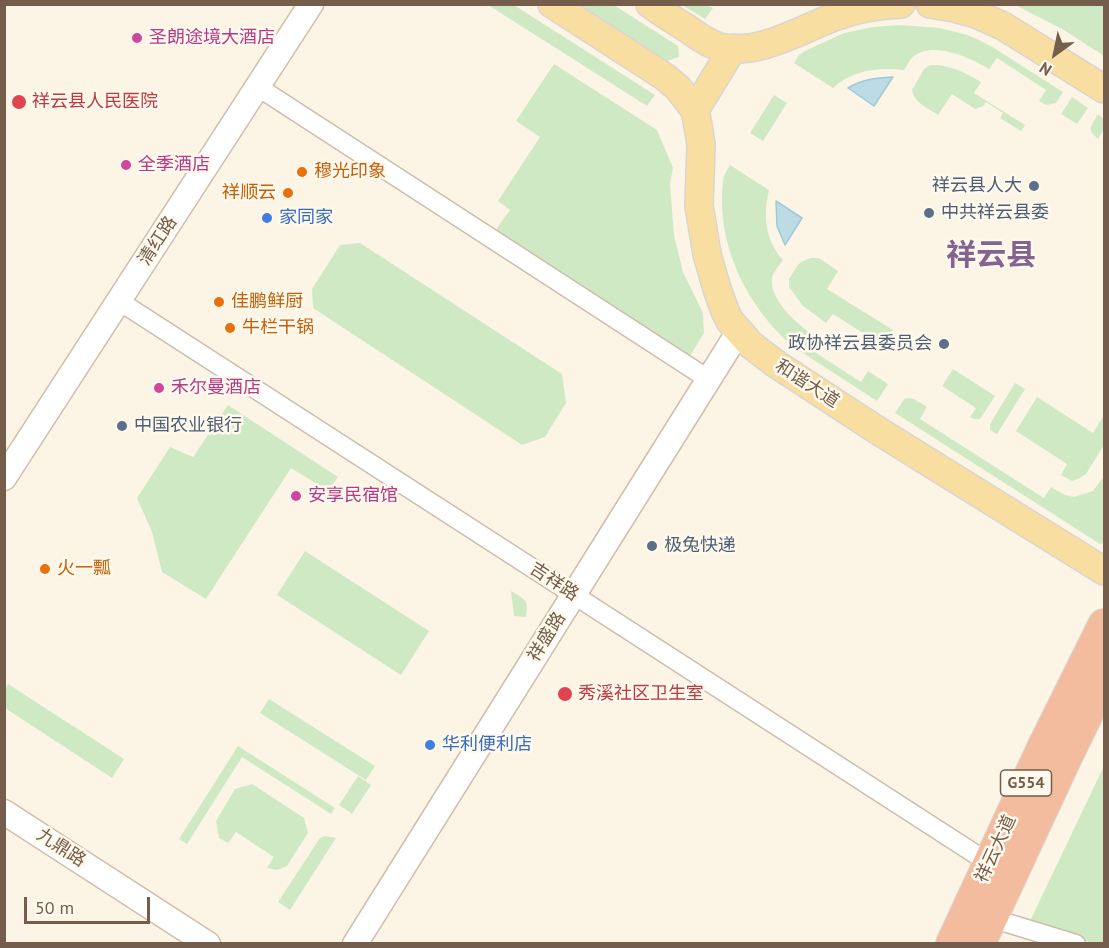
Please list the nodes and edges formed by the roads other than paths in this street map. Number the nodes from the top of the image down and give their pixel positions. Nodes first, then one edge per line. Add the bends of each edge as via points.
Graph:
1 (311, 4) edge
2 (552, 4) edge
3 (650, 4) edge
4 (901, 4) edge
5 (930, 4) edge
6 (732, 48) junction
7 (258, 87) junction
8 (1104, 89) edge
9 (694, 110) junction
10 (119, 301) junction
11 (739, 331) junction
12 (708, 379) junction
13 (4, 478) edge
14 (1104, 572) edge
15 (573, 594) junction
16 (1104, 625) edge
17 (1104, 679) edge
18 (4, 812) edge
19 (1000, 869) junction
20 (985, 931) edge
21 (208, 944) edge
22 (355, 944) edge
23 (952, 944) edge
24 (1076, 944) edge

1 - 7 street, 清红路
2 - 9 main road, 和谐大道 via 665,77
3 - 6 main road via 705,40
4 - 6 main road via 859,9 775,42
5 - 8 main road via 976,14 1003,26
6 - 9 main road
7 - 10 street, 清红路
7 - 12 street
9 - 11 main road, 和谐大道 via 700,145 699,206 707,254 725,311
10 - 13 street, 清红路
10 - 15 street, 吉祥路
11 - 12 street, 祥盛路
11 - 14 main road, 和谐大道 via 776,364
12 - 15 street, 祥盛路
15 - 19 street, 吉祥路
15 - 22 street, 祥盛路
16 - 19 highway, 祥云大道 / G554 via 1044,746
17 - 19 highway, 祥云大道 / G554 via 1066,756
18 - 21 street, 九鼎路
19 - 20 highway, 祥云大道 / G554
19 - 23 highway, 祥云大道 / G554
20 - 24 street

